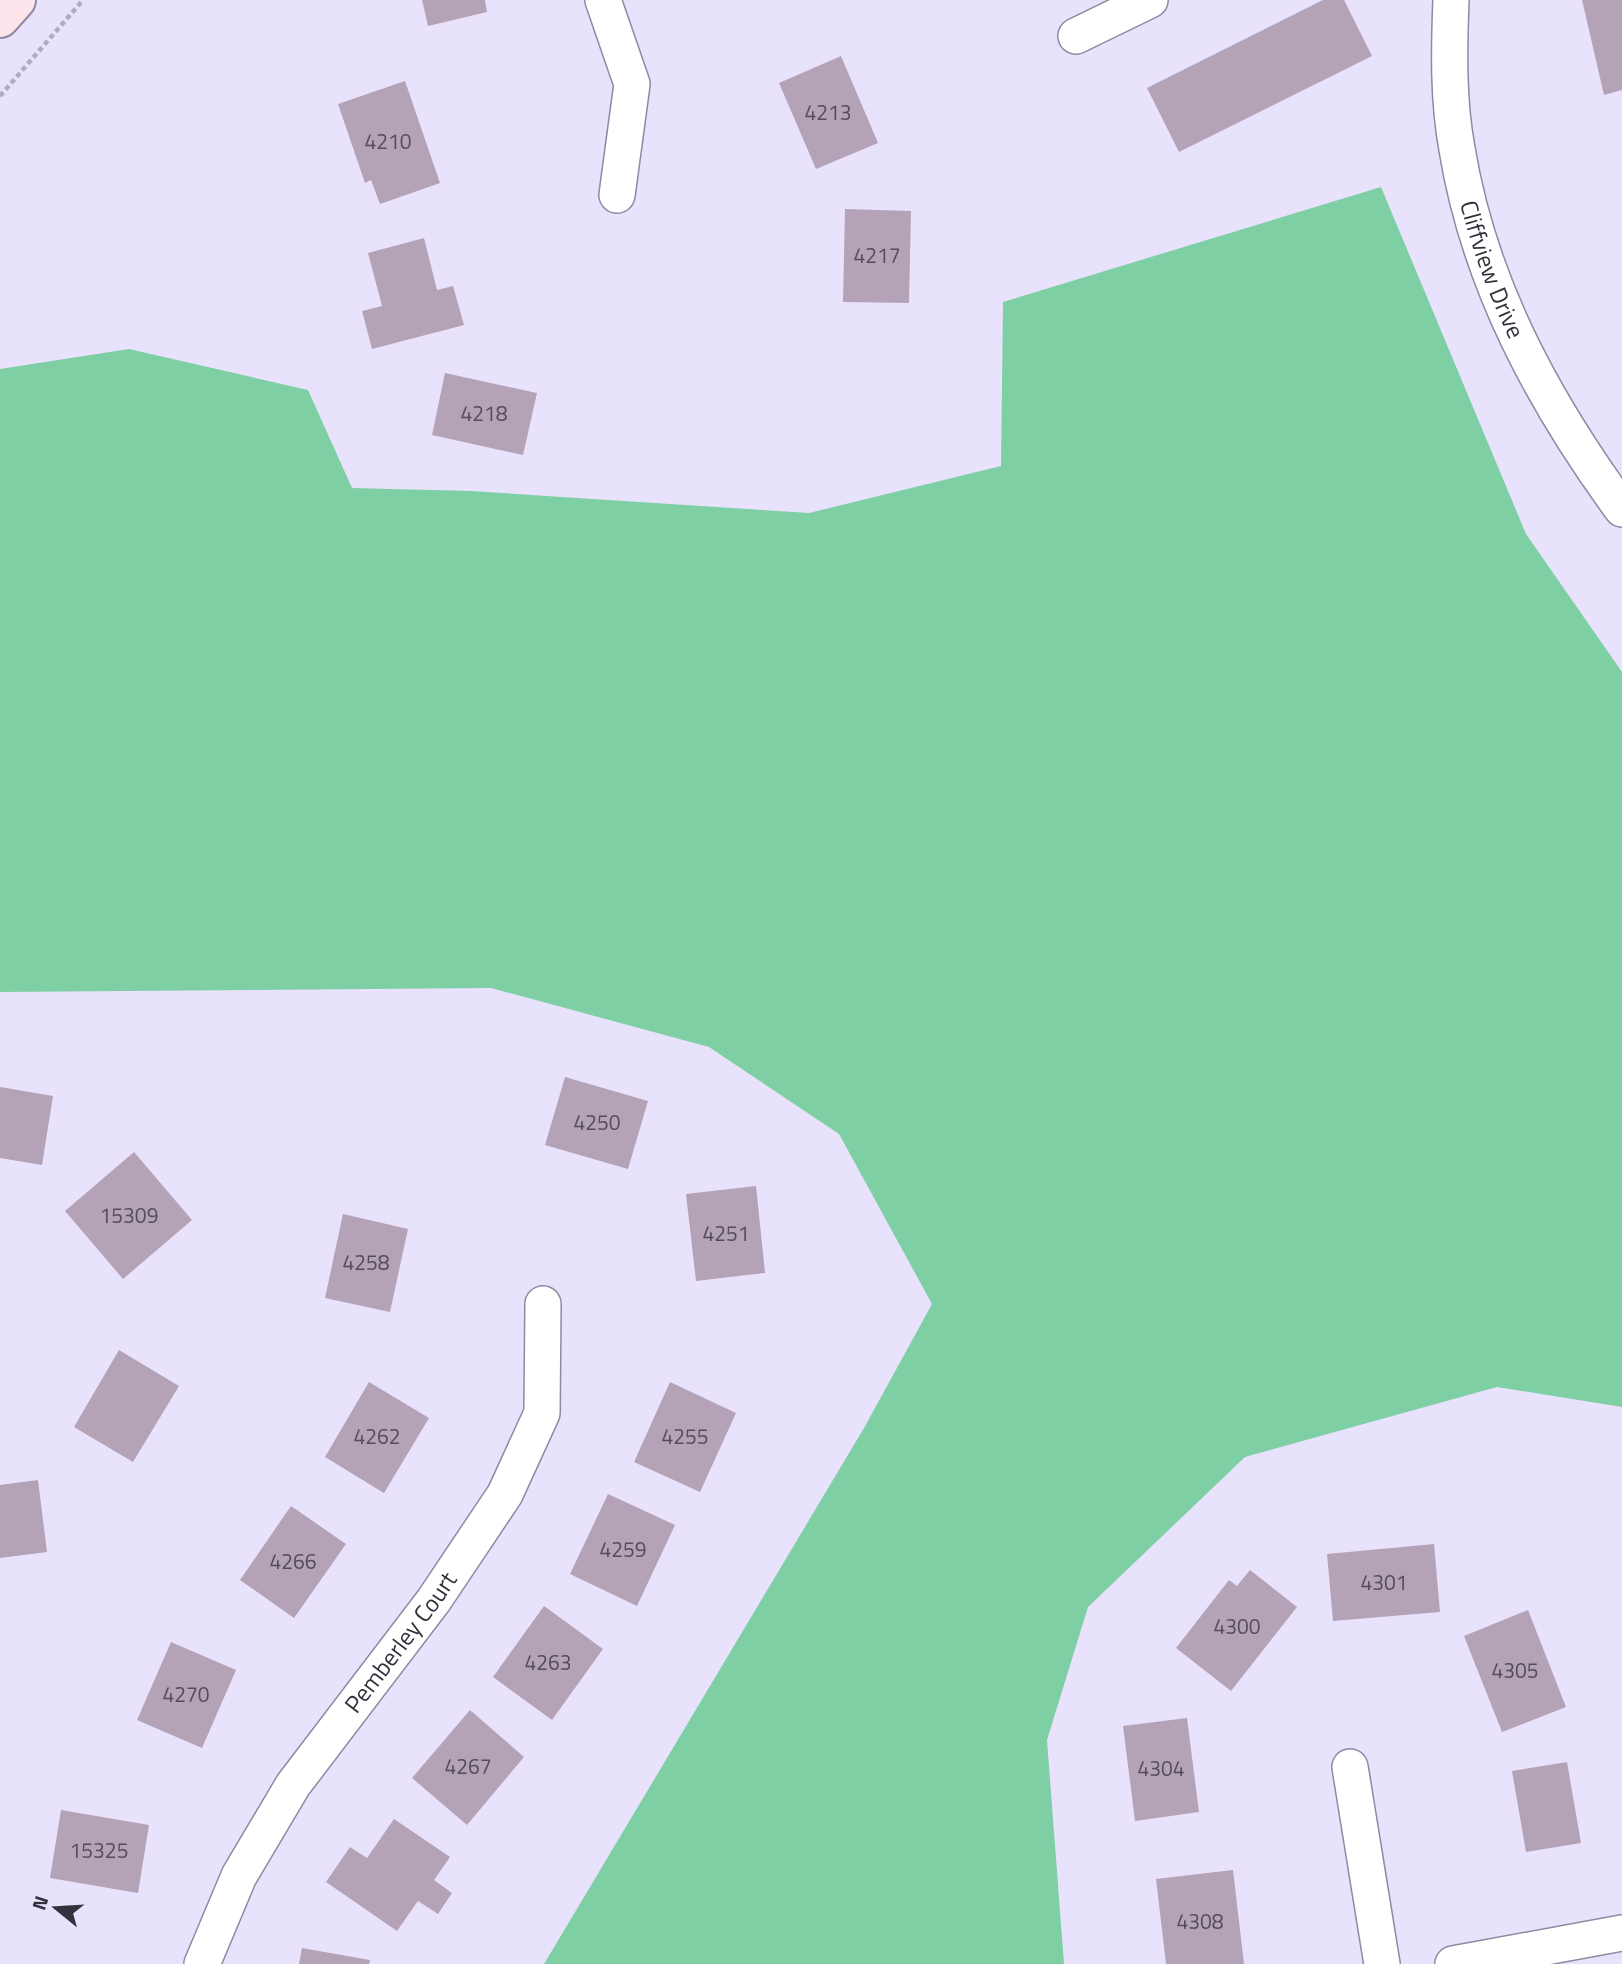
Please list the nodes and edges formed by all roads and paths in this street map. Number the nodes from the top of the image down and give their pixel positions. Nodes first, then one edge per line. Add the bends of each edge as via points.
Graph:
1 (16, 0) edge
2 (83, 0) edge
3 (603, 0) edge
4 (1150, 0) edge
5 (1451, 0) edge
6 (0, 18) edge
7 (1076, 36) dead end
8 (0, 96) edge
9 (617, 195) dead end
10 (1622, 509) edge
11 (543, 1304) dead end
12 (1350, 1767) dead end
13 (1622, 1933) edge
14 (202, 1964) edge
15 (1382, 1964) edge
16 (1453, 1964) edge

1 - 6 main road
2 - 8 path
3 - 9 street via 632,84
4 - 7 street
5 - 10 street, Cliffview Drive via 1449,69 1455,135 1473,225 1496,292 1533,372 1577,448
11 - 14 street, Pemberley Court via 542,1413 505,1494 434,1600 293,1785 239,1876
12 - 15 street
13 - 16 street

